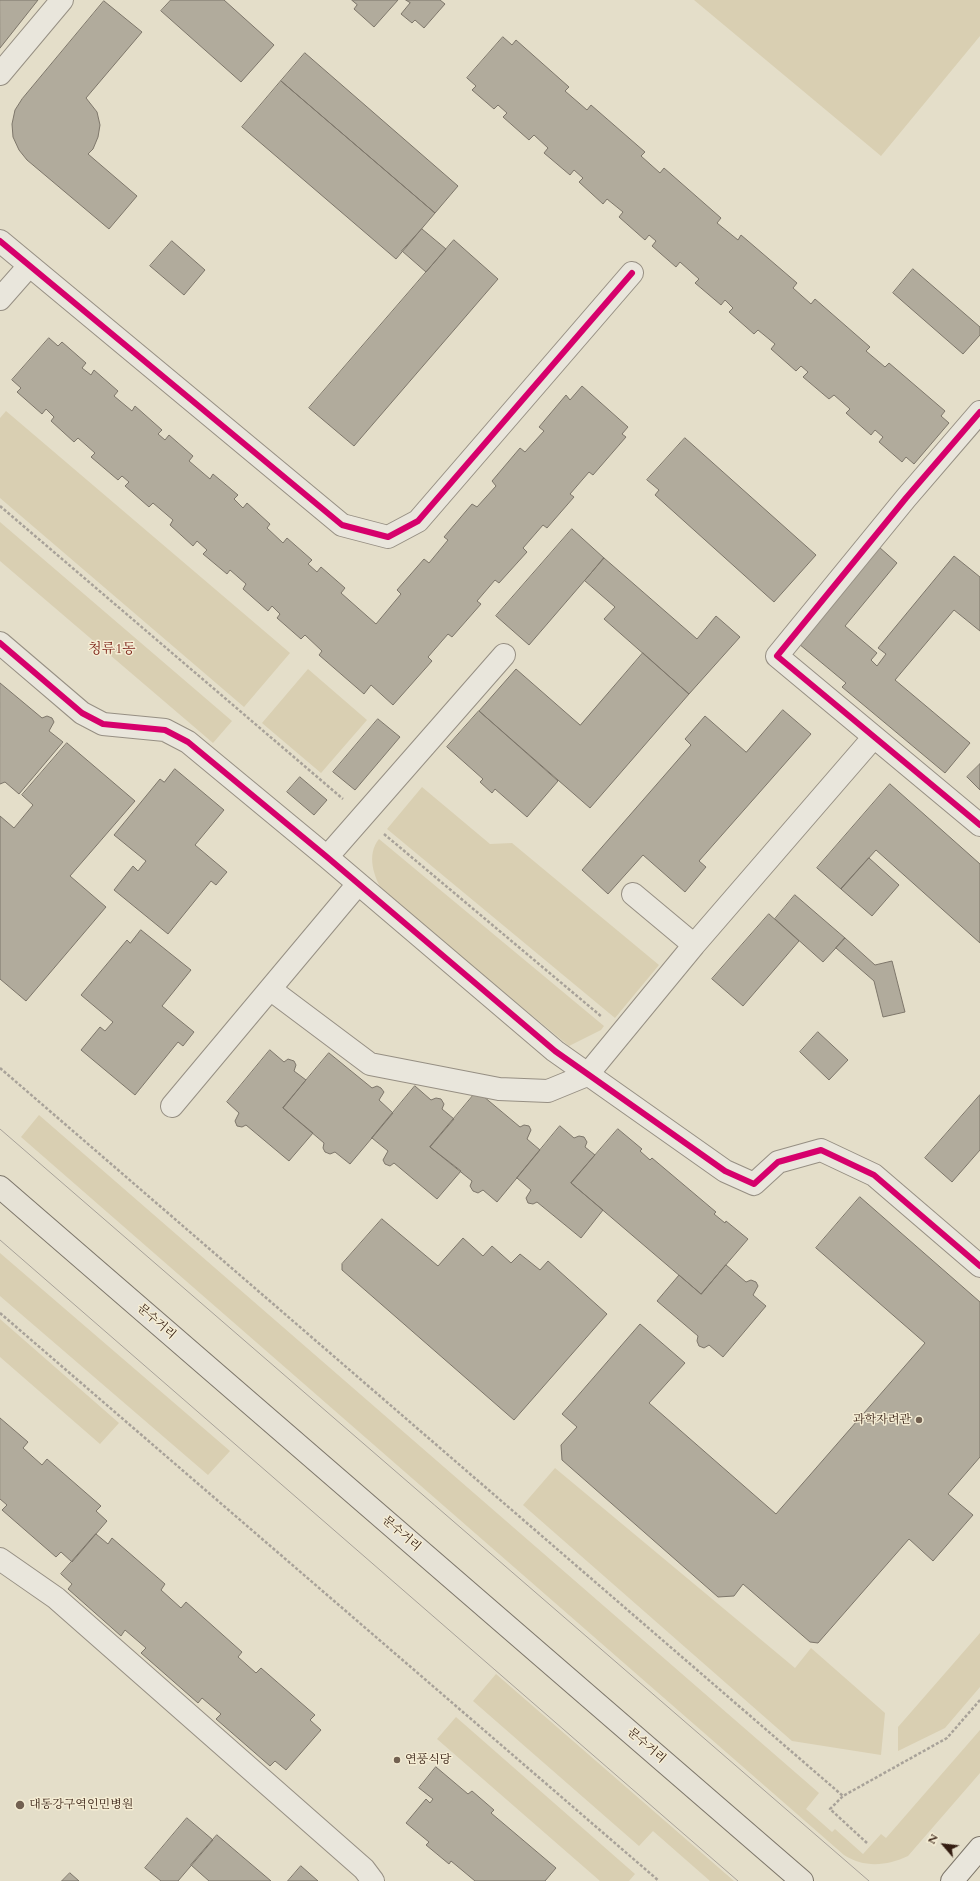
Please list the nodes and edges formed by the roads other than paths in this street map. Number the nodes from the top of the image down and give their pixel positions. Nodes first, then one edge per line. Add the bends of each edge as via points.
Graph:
1 (62, 0) edge
2 (0, 74) edge
3 (0, 241) edge
4 (29, 266) junction
5 (632, 273) dead end
6 (0, 299) edge
7 (980, 412) edge
8 (0, 643) edge
9 (504, 655) dead end
10 (873, 738) junction
11 (980, 825) edge
12 (327, 856) junction
13 (358, 884) junction
14 (633, 894) dead end
15 (694, 945) junction
16 (270, 989) junction
17 (587, 1075) junction
18 (172, 1106) dead end
19 (0, 1187) edge
20 (980, 1266) edge
21 (0, 1559) edge
22 (980, 1848) edge
23 (373, 1881) edge
24 (802, 1881) edge
25 (952, 1881) edge

1 - 2 street
3 - 4 street
4 - 5 street via 342,525 388,537 418,521
4 - 6 street
7 - 10 street via 777,656
8 - 12 street via 82,713 103,724 165,730 188,742
9 - 12 street
10 - 11 street
10 - 15 street
12 - 13 street
13 - 16 street
13 - 17 street via 555,1052
14 - 15 street
15 - 17 street
16 - 17 street via 370,1064 506,1089 548,1091
16 - 18 street
17 - 20 street via 725,1171 754,1184 778,1162 821,1150 874,1175
19 - 24 main road, 문수거리
21 - 23 street via 56,1598 364,1869
22 - 25 street

